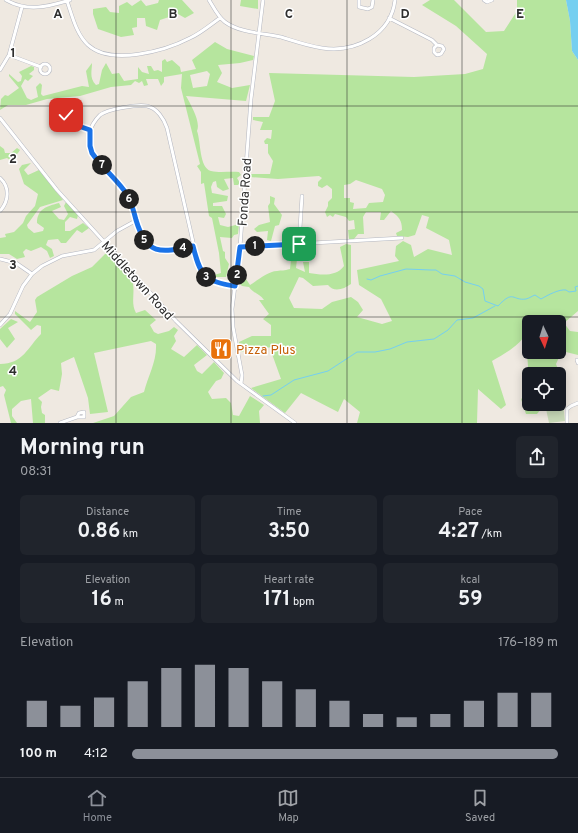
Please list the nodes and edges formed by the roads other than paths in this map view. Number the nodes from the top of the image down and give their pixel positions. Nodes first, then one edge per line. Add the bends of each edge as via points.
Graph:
1 (6, 0) edge
2 (68, 0) edge
3 (210, 0) edge
4 (263, 0) edge
5 (359, 0) edge
6 (373, 0) edge
7 (395, 0) edge
8 (484, 0) edge
9 (492, 0) edge
10 (22, 7) junction
11 (220, 18) junction
12 (389, 18) junction
13 (260, 33) junction
14 (437, 45) dead end
15 (9, 54) junction
16 (40, 67) dead end
17 (0, 70) edge
18 (0, 118) edge
19 (70, 123) junction
20 (90, 130) junction
21 (0, 178) edge
22 (302, 196) dead end
23 (0, 211) edge
24 (137, 220) junction
25 (402, 238) dead end
26 (104, 242) junction
27 (299, 244) junction
28 (193, 246) junction
29 (240, 247) junction
30 (0, 259) edge
31 (32, 274) junction
32 (235, 286) junction
33 (0, 325) edge
34 (241, 384) junction
35 (578, 403) edge
36 (77, 417) dead end
37 (60, 423) edge
38 (295, 423) edge
39 (567, 423) edge

1 - 10 street
2 - 10 street via 37,8
2 - 11 street via 78,31 88,45 104,54 115,56 146,52 178,43 198,34
3 - 11 street
4 - 13 street, Fonda Road
5 - 6 street via 359,7 368,9 372,7
7 - 12 street
8 - 9 street
10 - 15 street
11 - 13 street via 233,27
12 - 13 street via 373,37 362,44 348,47 324,48
12 - 14 street
13 - 29 street, Fonda Road via 251,100
15 - 16 street
15 - 17 street
18 - 26 street, Middletown Road via 57,190
19 - 19 street via 66,115 59,117 61,126
19 - 20 street
20 - 24 street via 92,153 124,190
20 - 28 street via 102,114 138,105 147,106 160,115 167,128
21 - 23 street via 8,194 7,201
22 - 27 street
24 - 26 street
24 - 28 street via 143,238 153,248 165,252
25 - 27 street
26 - 31 street via 89,252 56,259
26 - 34 street, Middletown Road via 176,320
27 - 29 street
28 - 32 street via 198,268 204,276 220,284
29 - 32 street, Fonda Road
30 - 31 street via 16,263
31 - 33 street via 10,314
32 - 34 street, Fonda Road via 232,319 242,376
34 - 38 street, Middletown Road
35 - 39 street via 567,409
36 - 37 street

